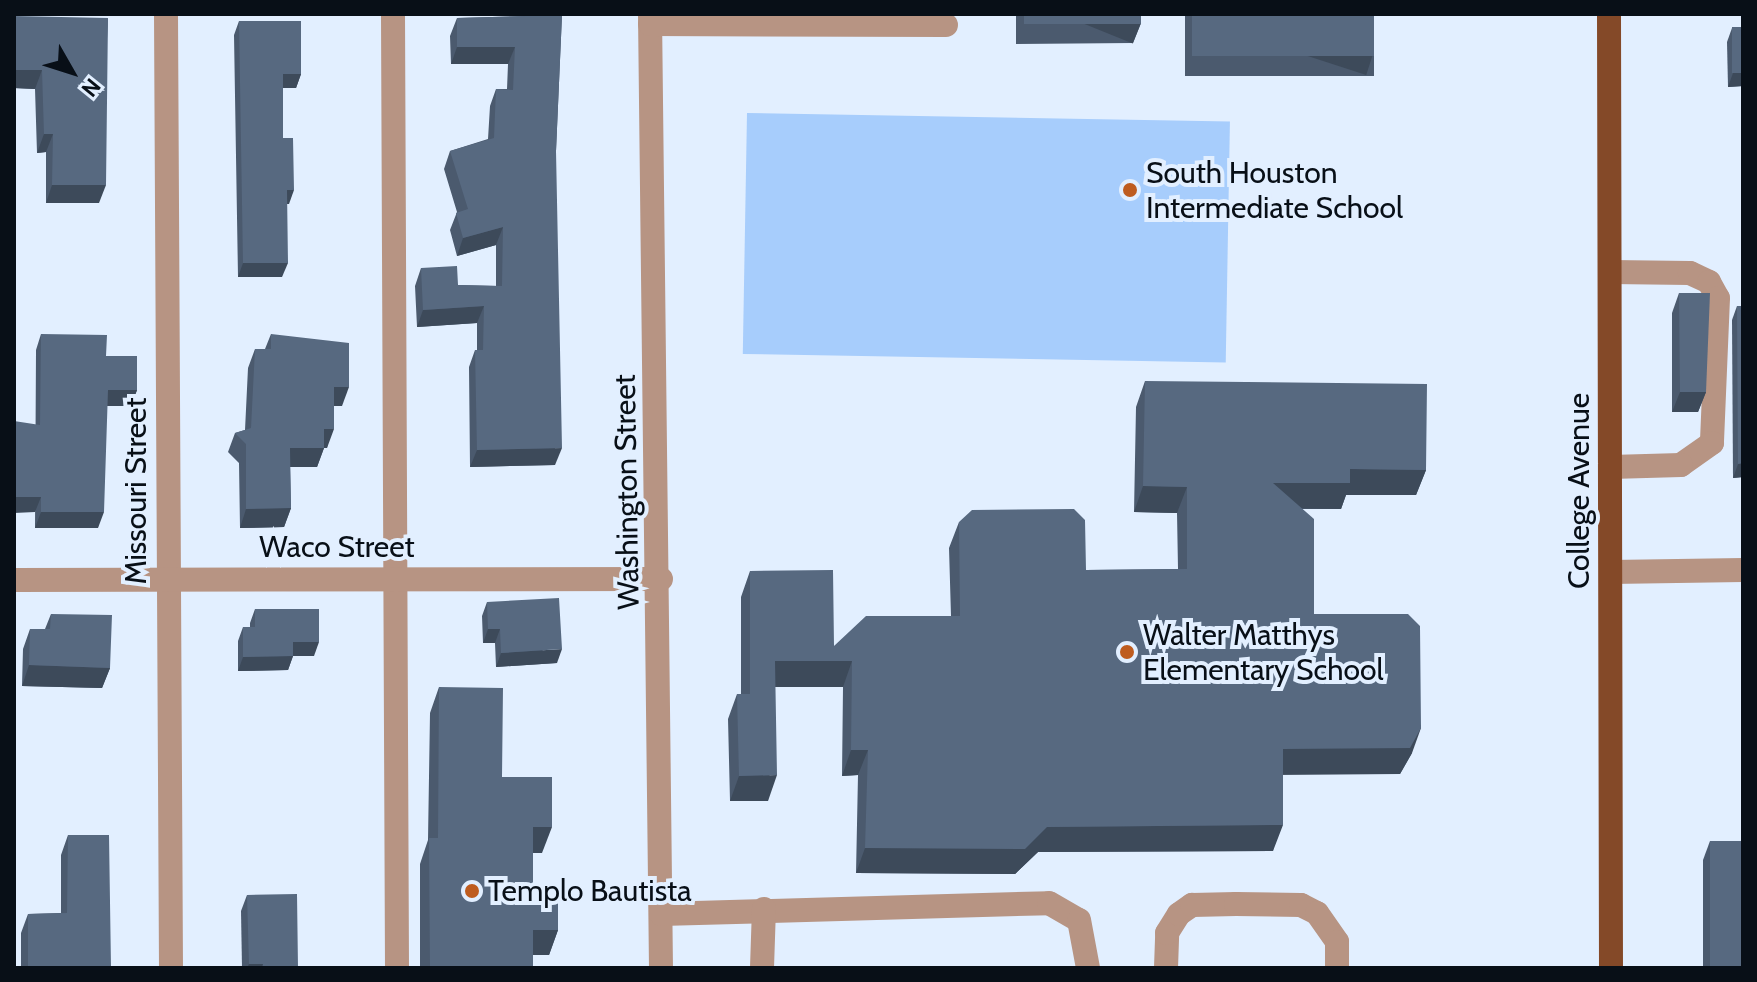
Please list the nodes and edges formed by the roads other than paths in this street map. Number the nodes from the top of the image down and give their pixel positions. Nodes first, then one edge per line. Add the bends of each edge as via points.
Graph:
1 (166, 14) edge
2 (393, 14) edge
3 (1609, 14) edge
4 (650, 19) edge
5 (946, 25) dead end
6 (1611, 272) junction
7 (1611, 467) junction
8 (1743, 570) edge
9 (1611, 572) junction
10 (169, 579) junction
11 (395, 579) junction
12 (661, 579) junction
13 (14, 580) edge
14 (764, 909) junction
15 (661, 914) junction
16 (171, 968) edge
17 (397, 968) edge
18 (661, 968) edge
19 (762, 968) edge
20 (1088, 968) edge
21 (1166, 968) edge
22 (1337, 968) edge
23 (1611, 968) edge

1 - 10 street, Missouri Street
2 - 11 street
3 - 6 main road, College Avenue
4 - 5 street
4 - 12 street, Washington Street
6 - 7 main road, College Avenue
6 - 7 street via 1690,273 1709,282 1718,298 1712,443 1681,465
7 - 9 main road, College Avenue
8 - 9 street
9 - 23 main road, College Avenue
10 - 11 street, Waco Street
10 - 13 street, Waco Street
10 - 16 street, Missouri Street
11 - 12 street, Waco Street
11 - 17 street
12 - 15 street, Washington Street
14 - 15 street
14 - 19 street
14 - 20 street via 1049,903 1079,920
15 - 18 street, Washington Street
21 - 22 street via 1167,933 1192,905 1262,904 1301,905 1317,913 1337,942

